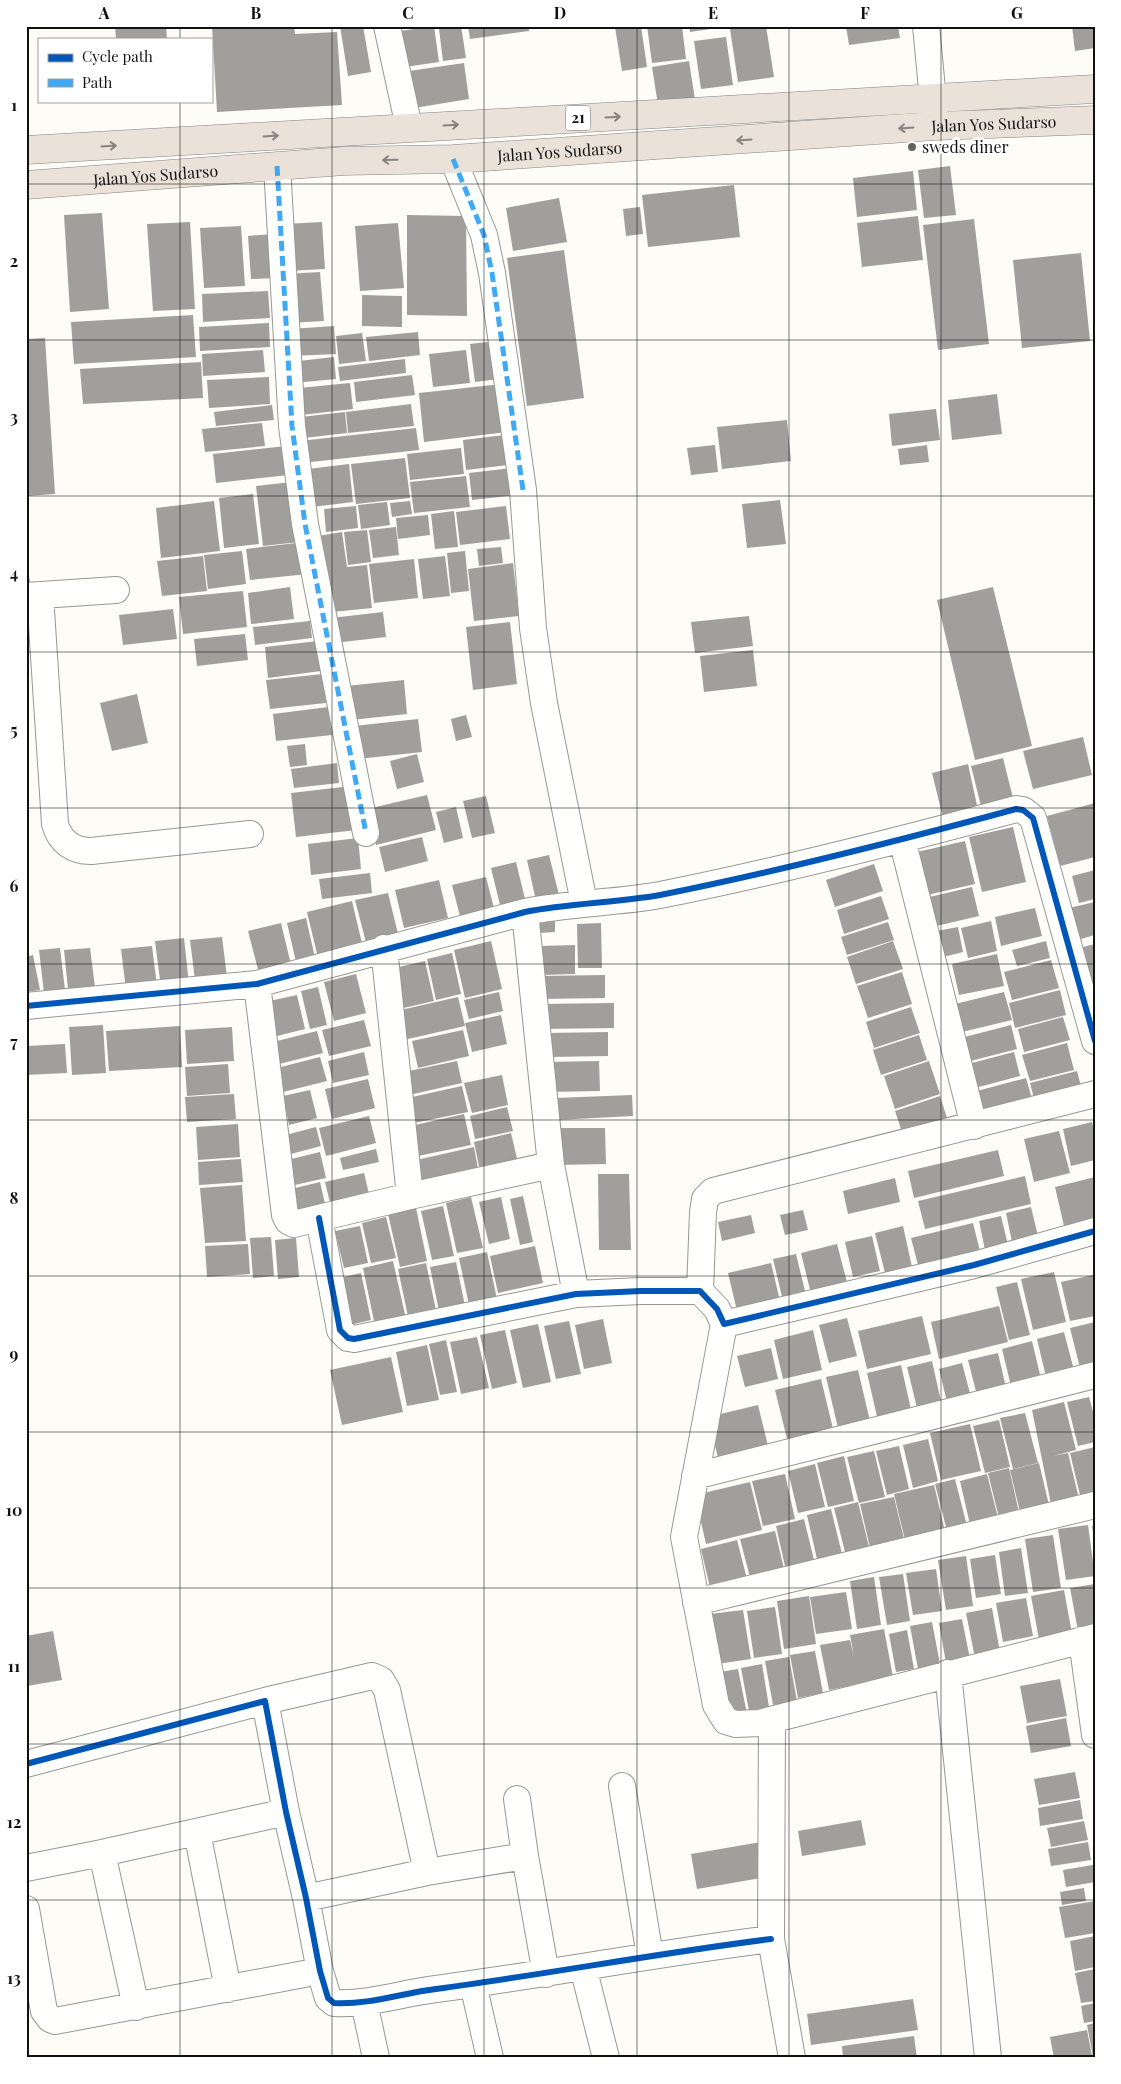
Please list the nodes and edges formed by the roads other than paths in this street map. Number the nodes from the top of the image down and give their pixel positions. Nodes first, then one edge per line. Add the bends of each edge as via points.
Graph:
1 (387, 26) edge
2 (926, 26) edge
3 (1095, 90) edge
4 (933, 98) junction
5 (1095, 120) edge
6 (935, 126) junction
7 (409, 127) junction
8 (60, 149) junction
9 (26, 150) edge
10 (453, 159) junction
11 (278, 166) junction
12 (62, 182) junction
13 (26, 186) edge
14 (116, 590) dead end
15 (33, 595) edge
16 (250, 834) dead end
17 (366, 834) dead end
18 (902, 840) junction
19 (584, 903) junction
20 (525, 912) junction
21 (384, 948) junction
22 (257, 984) junction
23 (26, 1006) edge
24 (1095, 1041) edge
25 (1095, 1094) edge
26 (974, 1126) junction
27 (552, 1165) junction
28 (410, 1196) junction
29 (319, 1218) junction
30 (1095, 1231) edge
31 (700, 1291) junction
32 (576, 1294) junction
33 (724, 1324) junction
34 (1095, 1375) edge
35 (695, 1476) junction
36 (1095, 1505) edge
37 (696, 1602) junction
38 (1088, 1638) edge
39 (948, 1673) junction
40 (265, 1701) junction
41 (772, 1720) junction
42 (1095, 1735) edge
43 (26, 1764) edge
44 (622, 1786) dead end
45 (517, 1799) dead end
46 (286, 1812) junction
47 (197, 1832) junction
48 (102, 1853) junction
49 (525, 1856) junction
50 (26, 1868) edge
51 (427, 1872) junction
52 (306, 1898) junction
53 (26, 1909) edge
54 (771, 1939) junction
55 (672, 1952) junction
56 (583, 1968) junction
57 (320, 1971) junction
58 (546, 1974) junction
59 (473, 1984) junction
60 (228, 1989) junction
61 (364, 2002) junction
62 (136, 2007) junction
63 (376, 2058) edge
64 (490, 2058) edge
65 (606, 2058) edge
66 (792, 2058) edge
67 (988, 2058) edge

1 - 7 street
2 - 4 street
3 - 4 highway, Jalan Yos Sudarso / 21
4 - 6 street
7 -> 4 highway, Jalan Yos Sudarso / 21
5 - 6 highway, Jalan Yos Sudarso / 21
6 -> 10 highway, Jalan Yos Sudarso / 21
8 -> 7 highway, Jalan Yos Sudarso / 21
8 - 9 highway, Jalan Yos Sudarso / 21
8 - 12 highway
10 -> 11 highway, Jalan Yos Sudarso / 21
10 - 19 street via 484,235 492,273 523,490 533,628 544,703
11 - 12 highway, Jalan Yos Sudarso / 21
11 - 17 street via 293,436 305,524
12 - 13 highway, Jalan Yos Sudarso / 21
14 - 15 street
15 - 16 street via 56,824 64,840 72,848 91,851
18 - 19 street via 658,895
18 - 24 street via 1016,809 1029,813
18 - 26 street
19 - 20 street
20 - 21 street
20 - 27 street
21 - 22 street
21 - 28 street
22 - 23 street
22 - 29 street via 285,1215 294,1224
25 - 26 street
26 - 31 street via 714,1191 705,1199 703,1212
27 - 28 street
27 - 32 street
28 - 29 street
29 - 32 street via 340,1330 348,1338
30 - 33 street via 974,1265
31 - 32 street
31 - 33 street via 717,1309
33 - 35 street
34 - 35 street
35 - 37 street via 684,1537
36 - 37 street
37 - 41 street via 720,1713 726,1722 736,1724
38 - 39 street
38 - 42 street
39 - 41 street
39 - 67 street
40 - 43 street
40 - 46 street
40 - 51 street via 372,1676 381,1680 387,1690
41 - 54 street
44 - 55 street
45 - 49 street
46 - 47 street
46 - 52 street
47 - 48 street
47 - 60 street
48 - 50 street
48 - 62 street
49 - 51 street
49 - 58 street
51 - 52 street
52 - 57 street
53 - 62 street via 44,2011 50,2019 56,2021
54 - 55 street
54 - 66 street
55 - 56 street
56 - 58 street
56 - 65 street
57 - 60 street
57 - 61 street via 330,2002
58 - 59 street
59 - 61 street
59 - 64 street
60 - 62 street
61 - 63 street

